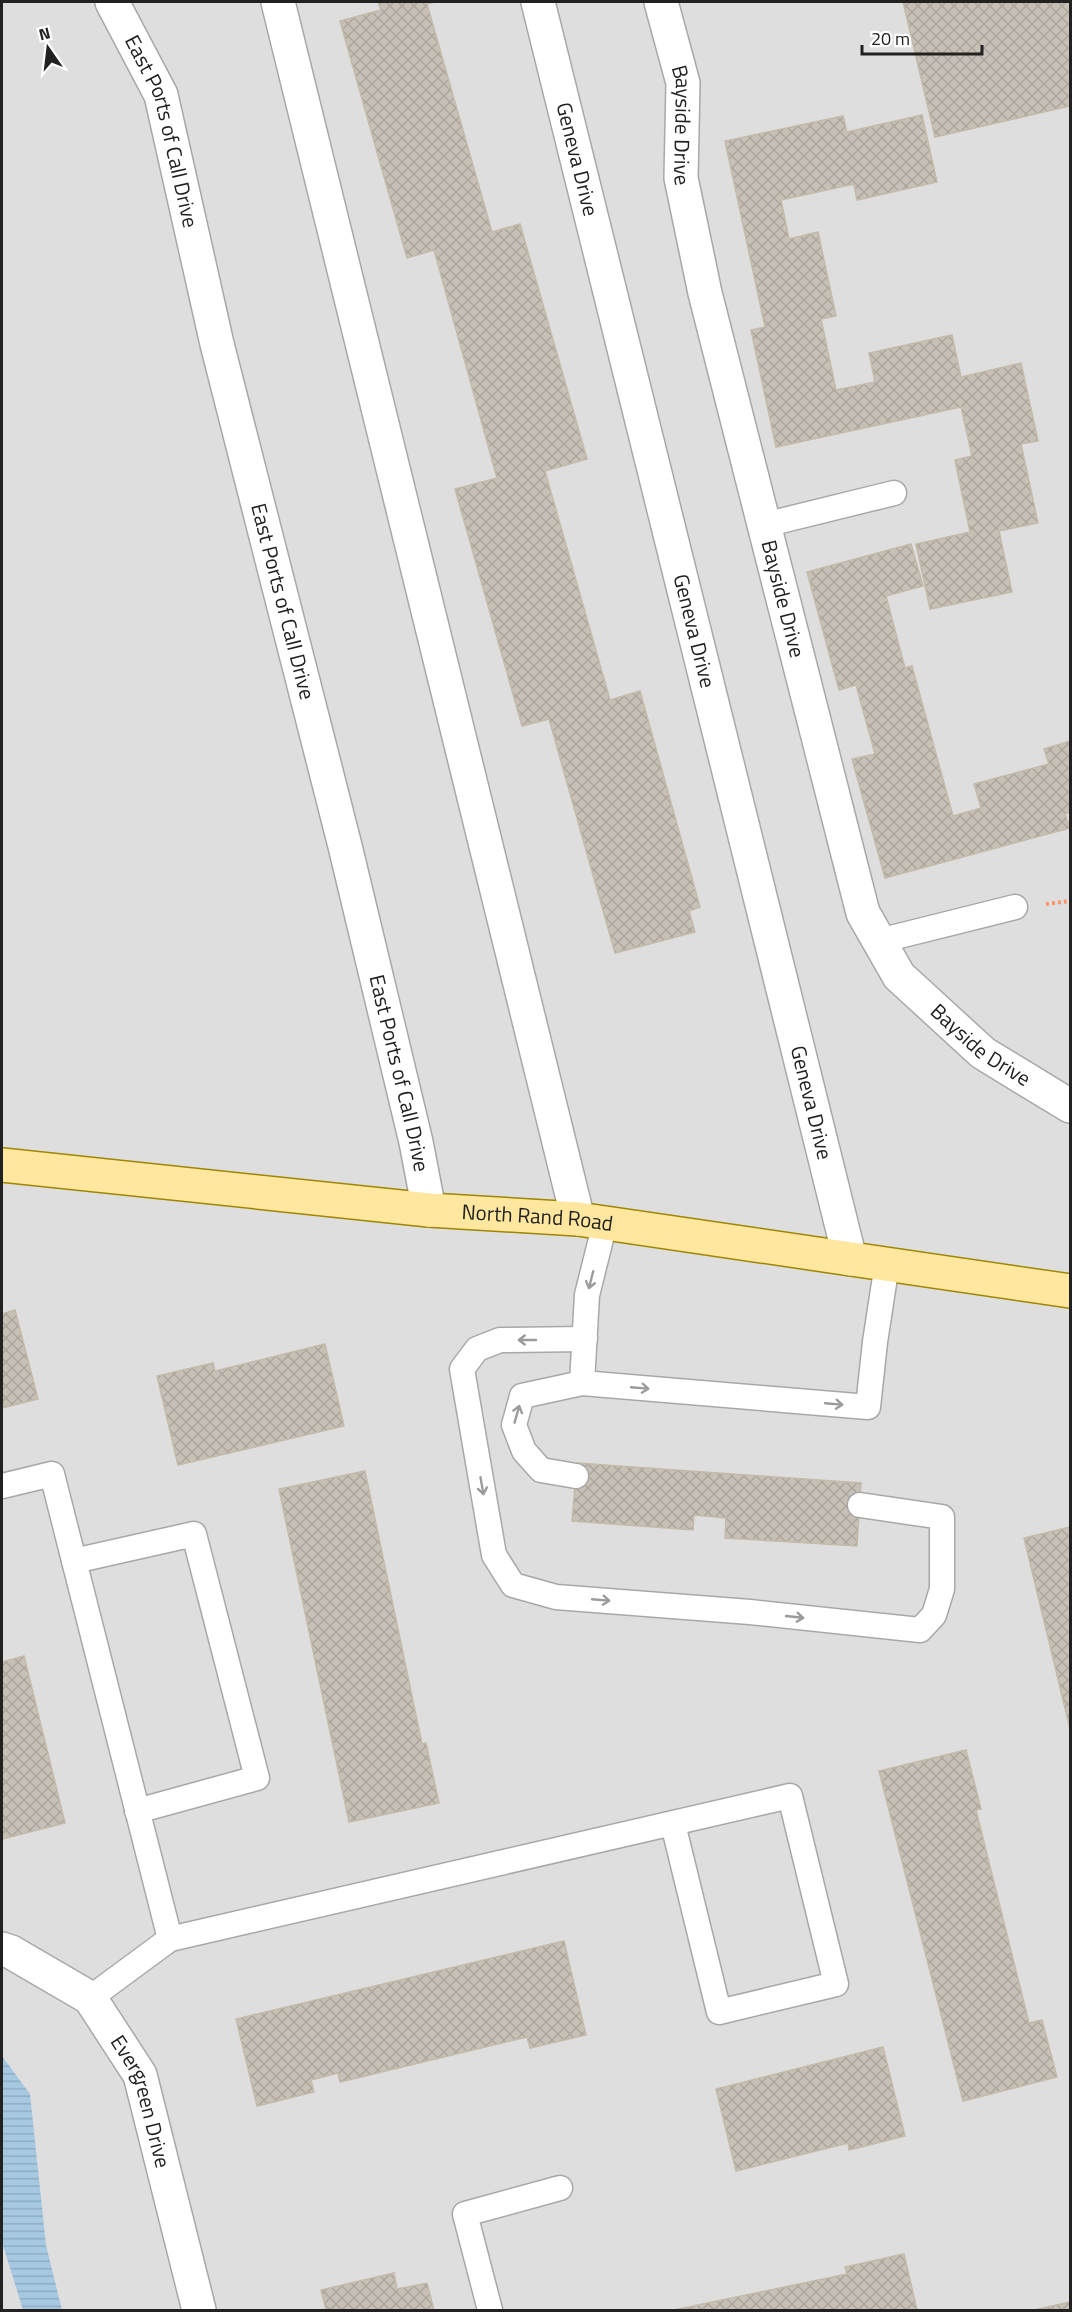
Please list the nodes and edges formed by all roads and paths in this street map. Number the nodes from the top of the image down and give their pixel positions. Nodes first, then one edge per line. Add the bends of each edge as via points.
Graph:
1 (112, 2) edge
2 (278, 2) edge
3 (538, 2) edge
4 (661, 2) edge
5 (894, 493) dead end
6 (764, 525) junction
7 (1015, 907) dead end
8 (879, 941) junction
9 (1071, 1106) edge
10 (2, 1165) edge
11 (429, 1210) junction
12 (592, 1221) junction
13 (850, 1259) junction
14 (887, 1264) junction
15 (1071, 1291) edge
16 (585, 1340) junction
17 (582, 1383) junction
18 (576, 1476) dead end
19 (2, 1485) edge
20 (860, 1505) dead end
21 (74, 1561) junction
22 (137, 1811) junction
23 (673, 1824) junction
24 (170, 1939) junction
25 (2, 1949) edge
26 (90, 1998) junction
27 (560, 2188) dead end
28 (199, 2310) edge
29 (490, 2310) edge

1 - 11 street, East Ports of Call Drive via 161,95 217,344 356,892
2 - 12 street
3 - 13 street, Geneva Drive
4 - 6 street, Bayside Drive via 683,83 681,178 705,293
5 - 6 lane
6 - 8 street, Bayside Drive via 863,913
7 - 8 lane
8 - 9 street, Bayside Drive via 899,975 983,1053
10 - 11 main road, North Rand Road
11 - 12 main road, North Rand Road
12 - 13 main road, North Rand Road
12 -> 16 lane
13 - 14 main road, North Rand Road
14 - 15 main road, North Rand Road
17 -> 14 lane via 868,1407
16 - 17 lane
16 -> 20 lane via 500,1340 477,1349 462,1370 494,1555 513,1585 556,1597 920,1630 934,1615 942,1589 942,1517
18 -> 17 lane via 541,1470 524,1451 514,1425 522,1396
19 - 21 lane via 52,1474
21 - 22 lane
21 - 22 lane via 194,1534 257,1779
22 - 24 lane
23 - 23 lane via 719,2012 836,1984 790,1796
23 - 24 lane
24 - 26 lane
25 - 26 street, Evergreen Drive
26 - 28 street, Evergreen Drive via 140,2075
27 - 29 lane via 465,2214

